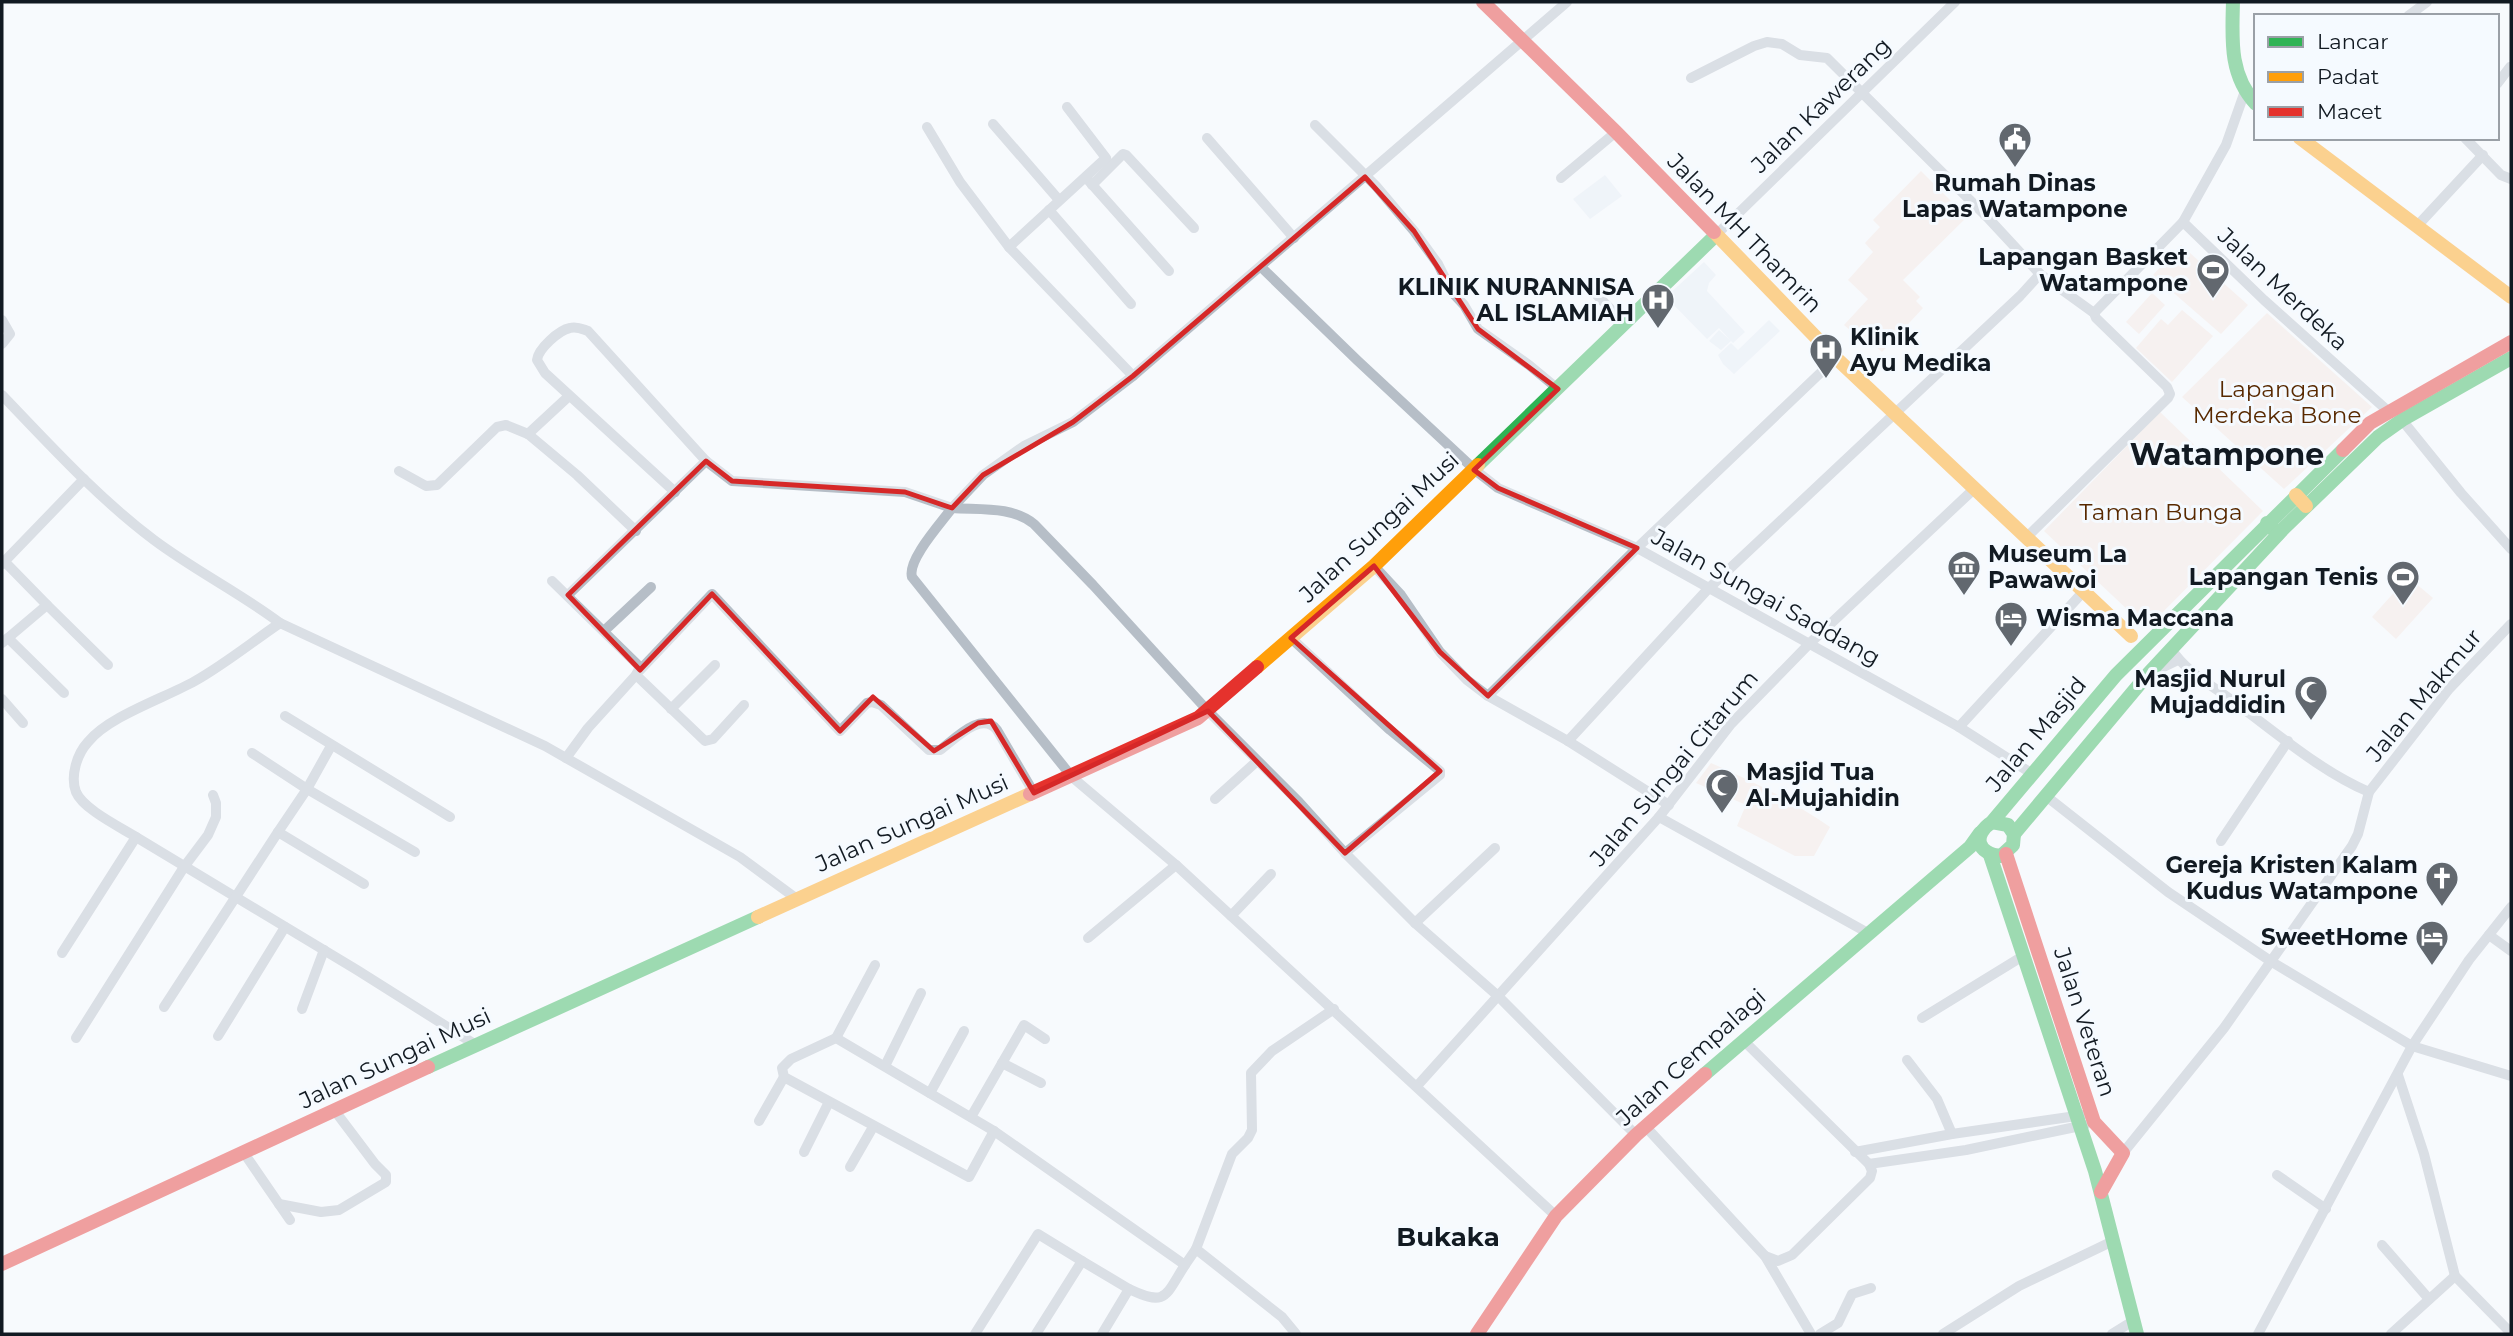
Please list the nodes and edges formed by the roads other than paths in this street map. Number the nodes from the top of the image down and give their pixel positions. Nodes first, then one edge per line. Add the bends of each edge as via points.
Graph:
1 (1483, 2) edge
2 (1567, 2) edge
3 (1955, 2) edge
4 (2233, 2) edge
5 (2427, 2) edge
6 (2411, 14) edge
7 (1523, 40) junction
8 (1691, 78) dead end
9 (1860, 93) junction
10 (2244, 94) junction
11 (2254, 102) edge
12 (1068, 107) dead end
13 (993, 124) dead end
14 (1315, 125) dead end
15 (927, 127) dead end
16 (1616, 132) junction
17 (1207, 138) dead end
18 (2303, 140) edge
19 (2467, 140) edge
20 (2483, 155) junction
21 (1364, 177) junction
22 (1561, 178) dead end
23 (2511, 179) edge
24 (1089, 181) junction
25 (1059, 200) junction
26 (1049, 210) junction
27 (2183, 222) junction
28 (2418, 225) junction
29 (1194, 228) dead end
30 (1715, 236) junction
31 (1294, 238) junction
32 (1009, 247) junction
33 (1261, 267) junction
34 (1169, 271) dead end
35 (2040, 274) junction
36 (1591, 289) dead end
37 (2511, 297) edge
38 (1131, 304) dead end
39 (2094, 313) junction
40 (2, 320) edge
41 (1625, 324) junction
42 (2511, 342) edge
43 (2, 344) edge
44 (1836, 358) junction
45 (2511, 358) edge
46 (1133, 376) junction
47 (1558, 389) junction
48 (2, 395) edge
49 (569, 396) junction
50 (2388, 411) junction
51 (1895, 414) junction
52 (2403, 420) junction
53 (527, 434) junction
54 (706, 461) junction
55 (1475, 470) junction
56 (399, 471) dead end
57 (84, 479) junction
58 (1974, 489) junction
59 (675, 492) junction
60 (2296, 495) junction
61 (2306, 506) junction
62 (952, 508) junction
63 (2267, 523) junction
64 (636, 531) junction
65 (2278, 534) junction
66 (2026, 538) junction
67 (1637, 548) junction
68 (2511, 549) edge
69 (3, 563) edge
70 (1374, 566) junction
71 (552, 581) dead end
72 (651, 587) dead end
73 (1708, 589) junction
74 (2083, 592) junction
75 (568, 595) junction
76 (47, 605) junction
77 (276, 620) junction
78 (2511, 624) edge
79 (604, 631) junction
80 (2131, 636) junction
81 (2153, 637) junction
82 (1291, 638) junction
83 (4, 639) edge
84 (1810, 643) junction
85 (2175, 655) junction
86 (2130, 661) junction
87 (107, 665) dead end
88 (715, 665) dead end
89 (638, 673) junction
90 (2148, 674) junction
91 (64, 693) dead end
92 (1488, 696) junction
93 (2, 701) edge
94 (744, 705) dead end
95 (671, 709) junction
96 (1208, 711) junction
97 (285, 716) dead end
98 (23, 723) dead end
99 (1959, 727) junction
100 (1568, 741) junction
101 (2288, 741) junction
102 (331, 746) junction
103 (252, 752) dead end
104 (566, 758) junction
105 (1256, 762) junction
106 (2031, 772) junction
107 (1072, 776) junction
108 (307, 789) junction
109 (2369, 792) junction
110 (1034, 793) junction
111 (213, 795) dead end
112 (2046, 796) junction
113 (1215, 799) dead end
114 (1669, 805) junction
115 (450, 817) dead end
116 (1659, 817) junction
117 (1992, 822) junction
118 (278, 832) junction
119 (2014, 834) junction
120 (136, 837) junction
121 (2221, 841) dead end
122 (1495, 848) dead end
123 (1981, 850) junction
124 (415, 852) dead end
125 (1345, 853) junction
126 (2006, 854) junction
127 (1176, 865) junction
128 (184, 867) junction
129 (1271, 874) dead end
130 (364, 884) dead end
131 (2015, 887) junction
132 (2000, 890) junction
133 (234, 898) junction
134 (797, 899) junction
135 (2511, 907) edge
136 (1231, 916) junction
137 (1415, 923) junction
138 (285, 927) junction
139 (1868, 933) junction
140 (2489, 935) junction
141 (1088, 938) dead end
142 (324, 950) junction
143 (2511, 951) edge
144 (62, 953) dead end
145 (2023, 956) junction
146 (2272, 962) junction
147 (875, 965) dead end
148 (921, 993) dead end
149 (1498, 996) junction
150 (164, 1007) dead end
151 (302, 1009) dead end
152 (1334, 1009) junction
153 (1922, 1018) dead end
154 (964, 1031) dead end
155 (218, 1036) dead end
156 (76, 1038) dead end
157 (836, 1038) junction
158 (1045, 1039) dead end
159 (1743, 1040) junction
160 (476, 1045) junction
161 (2413, 1046) junction
162 (1908, 1060) dead end
163 (1002, 1063) junction
164 (886, 1066) junction
165 (2398, 1075) junction
166 (2511, 1076) edge
167 (784, 1077) junction
168 (1041, 1083) dead end
169 (1417, 1086) junction
170 (930, 1093) junction
171 (829, 1102) junction
172 (335, 1111) junction
173 (971, 1117) junction
174 (2085, 1120) junction
175 (759, 1121) dead end
176 (873, 1127) junction
177 (993, 1131) junction
178 (1640, 1131) junction
179 (1952, 1135) junction
180 (804, 1152) dead end
181 (1855, 1152) junction
182 (244, 1153) junction
183 (2123, 1153) junction
184 (1869, 1164) junction
185 (850, 1167) dead end
186 (2277, 1175) dead end
187 (2101, 1192) junction
188 (279, 1204) junction
189 (2326, 1209) junction
190 (1556, 1216) junction
191 (290, 1220) dead end
192 (2113, 1241) junction
193 (2382, 1245) dead end
194 (1196, 1249) junction
195 (1765, 1256) junction
196 (1082, 1261) junction
197 (2, 1264) edge
198 (1185, 1265) junction
199 (2455, 1276) junction
200 (1871, 1288) dead end
201 (1129, 1289) junction
202 (2429, 1300) junction
203 (2135, 1328) edge
204 (1481, 1333) edge
205 (975, 1334) edge
206 (1036, 1334) edge
207 (1102, 1334) edge
208 (1296, 1334) edge
209 (1811, 1334) edge
210 (1820, 1334) edge
211 (1943, 1334) edge
212 (2112, 1334) edge
213 (2258, 1334) edge
214 (2391, 1334) edge
215 (2511, 1334) edge

1 - 7 main road, Jalan MH Thamrin
2 - 7 street
3 - 9 street, Jalan Kawerang
4 - 10 main road via 2235,65
5 - 6 street
7 - 16 main road, Jalan MH Thamrin
7 - 21 street
8 - 9 street via 1767,42 1782,44 1800,55 1827,58
9 - 30 street, Jalan Kawerang
9 - 35 street
10 - 11 main road
10 - 27 street via 2226,145
12 - 24 street via 1105,156
13 - 25 street
14 - 21 street
15 - 32 street via 960,182
16 - 22 street
16 - 30 main road, Jalan MH Thamrin
17 - 31 street
18 - 28 main road
19 - 20 street
20 - 23 street
20 - 28 street
21 - 31 street
21 - 47 street via 1414,231 1478,329
24 - 25 street
24 - 29 street via 1124,154
24 - 34 street
25 - 26 street
26 - 32 street
26 - 38 street
27 - 39 street
27 - 50 street, Jalan Merdeka
28 - 37 main road
30 - 41 main road, Jalan Sungai Musi
30 - 44 main road, Jalan MH Thamrin
31 - 33 street
32 - 46 street
33 - 46 street
33 - 55 street, Jalan Sungai Saddang
35 - 39 street
35 - 51 street
36 - 41 street
39 - 66 street via 2170,394
40 - 43 street via 10,334
41 - 47 main road, Jalan Sungai Musi
42 - 50 main road, Jalan Masjid
44 - 51 main road, Jalan MH Thamrin
44 - 67 street
45 - 52 main road, Jalan Masjid
46 - 62 street via 1073,422 1024,446 983,474
47 - 55 main road, Jalan Sungai Musi
48 - 57 street
49 - 53 street
49 - 54 street via 539,365 537,356 563,331 576,327 588,331
49 - 59 street
50 - 60 main road, Jalan Masjid
51 - 58 main road, Jalan MH Thamrin
51 - 73 street
52 - 61 main road, Jalan Masjid via 2378,437
52 - 68 street
53 - 56 street via 506,425 497,427 437,485 426,486
53 - 64 street
54 - 59 street
54 - 62 street via 732,481 905,492
55 - 67 street, Jalan Sungai Saddang via 1498,488
55 - 70 main road, Jalan Sungai Musi
57 - 69 street
57 - 77 street via 156,541
58 - 66 main road, Jalan MH Thamrin
58 - 84 street, Jalan Sungai Citarum
59 - 64 street
60 - 61 main road
60 - 63 main road, Jalan Masjid
61 - 65 main road, Jalan Masjid
62 - 96 street via 1025,516
62 - 107 street via 916,557 912,577
63 - 65 main road
63 - 81 main road, Jalan Masjid
64 - 75 street
65 - 85 main road, Jalan Masjid
66 - 74 main road, Jalan MH Thamrin
67 - 73 street, Jalan Sungai Saddang
67 - 92 street
69 - 76 street
70 - 82 main road, Jalan Sungai Musi
70 - 92 street via 1401,595 1440,652
71 - 75 street
72 - 79 street
73 - 84 street, Jalan Sungai Saddang
73 - 100 street
74 - 80 main road, Jalan MH Thamrin
74 - 99 street
75 - 79 street
76 - 83 street
76 - 87 street
77 - 104 street
77 - 120 street via 198,680 117,720 87,742 74,773 78,796
78 - 109 street, Jalan Makmur via 2449,689
79 - 89 street via 639,663
80 - 81 main road
80 - 86 main road
81 - 85 main road
81 - 86 main road, Jalan Masjid
82 - 96 main road, Jalan Sungai Musi
82 - 125 street via 1440,771
83 - 91 street
84 - 99 street, Jalan Sungai Saddang
84 - 114 street, Jalan Sungai Citarum via 1731,724
85 - 90 main road, Jalan Masjid
85 - 101 street
86 - 90 main road
86 - 106 main road, Jalan Masjid
88 - 95 street
89 - 95 street
89 - 104 street
89 - 110 street via 712,594 840,731 872,702 934,751 986,722 997,730
90 - 112 main road, Jalan Masjid
92 - 100 street
93 - 98 street
94 - 95 street via 709,741 702,740
96 - 105 street
96 - 107 main road, Jalan Sungai Musi
97 - 102 street
99 - 106 street, Jalan Sungai Saddang
100 - 114 street
101 - 109 street via 2337,776
101 - 121 street
102 - 108 street
102 - 115 street
103 - 108 street
104 - 134 street via 740,858
105 - 113 street
105 - 125 street
106 - 117 main road, Jalan Masjid
107 - 110 main road, Jalan Sungai Musi
107 - 127 street
108 - 118 street
108 - 124 street
109 - 146 street via 2352,846
110 - 134 main road, Jalan Sungai Musi
111 - 128 street via 216,817
112 - 119 main road, Jalan Masjid
112 - 146 street via 2168,892
114 - 116 street, Jalan Sungai Citarum
116 - 139 street
116 - 149 street, Jalan Sungai Citarum
117 - 119 main road via 2008,825
117 - 123 main road via 1980,833
118 - 130 street
118 - 133 street
119 - 126 main road
120 - 128 street
120 - 144 street
122 - 137 street
123 - 126 main road via 1996,857
123 - 132 main road, Jalan Veteran
123 - 139 main road, Jalan Cempalagi
125 - 137 street
126 - 131 main road, Jalan Veteran
127 - 136 street
127 - 141 street
128 - 133 street
128 - 156 street
129 - 136 street
131 - 132 main road
131 - 174 main road, Jalan Veteran
132 - 145 main road, Jalan Veteran
133 - 138 street
133 - 150 street
134 - 160 main road, Jalan Sungai Musi
135 - 140 street
136 - 152 street
137 - 149 street
138 - 142 street
138 - 155 street
139 - 159 main road, Jalan Cempalagi
140 - 143 street
140 - 161 street
142 - 151 street
142 - 160 street
145 - 153 street
145 - 174 main road, Jalan Veteran
146 - 161 street
146 - 183 street
147 - 157 street
148 - 164 street
149 - 169 street, Jalan Sungai Citarum
149 - 178 street
152 - 169 street
152 - 194 street via 1272,1051 1251,1073 1252,1130 1233,1154
154 - 170 street
157 - 164 street
157 - 167 street via 791,1059 782,1068
158 - 163 street via 1024,1025
159 - 178 main road, Jalan Cempalagi
159 - 181 street
160 - 172 main road, Jalan Sungai Musi
161 - 165 street
161 - 166 street
162 - 179 street via 1937,1099
163 - 168 street
163 - 173 street
164 - 170 street
165 - 189 street
165 - 199 street
167 - 171 street
167 - 175 street
169 - 190 street
170 - 173 street
171 - 176 street
171 - 180 street
172 - 182 main road, Jalan Sungai Musi
172 - 188 street via 386,1175 386,1182 339,1210 321,1212
173 - 177 street
174 - 179 street
174 - 183 main road, Jalan Veteran
174 - 184 street via 1966,1150
174 - 187 main road, Jalan Veteran
176 - 177 street via 969,1177
176 - 185 street
177 - 198 street
178 - 190 main road, Jalan Cempalagi
178 - 195 street
179 - 181 street
181 - 184 street
182 - 188 street
182 - 197 main road, Jalan Sungai Musi
183 - 187 main road
184 - 195 street via 1870,1178 1792,1255 1779,1261
186 - 189 street
187 - 192 main road, Jalan Veteran
188 - 191 street
189 - 213 street
190 - 204 main road, Jalan Cempalagi
192 - 203 main road, Jalan Veteran
192 - 211 street via 2019,1286
193 - 202 street
194 - 198 street
194 - 208 street via 1282,1317
195 - 209 street
196 - 201 street
196 - 205 street via 1038,1234
196 - 206 street
198 - 201 street via 1159,1299
199 - 202 street
199 - 215 street
200 - 210 street via 1852,1294 1838,1323
201 - 207 street
202 - 214 street
203 - 212 street

